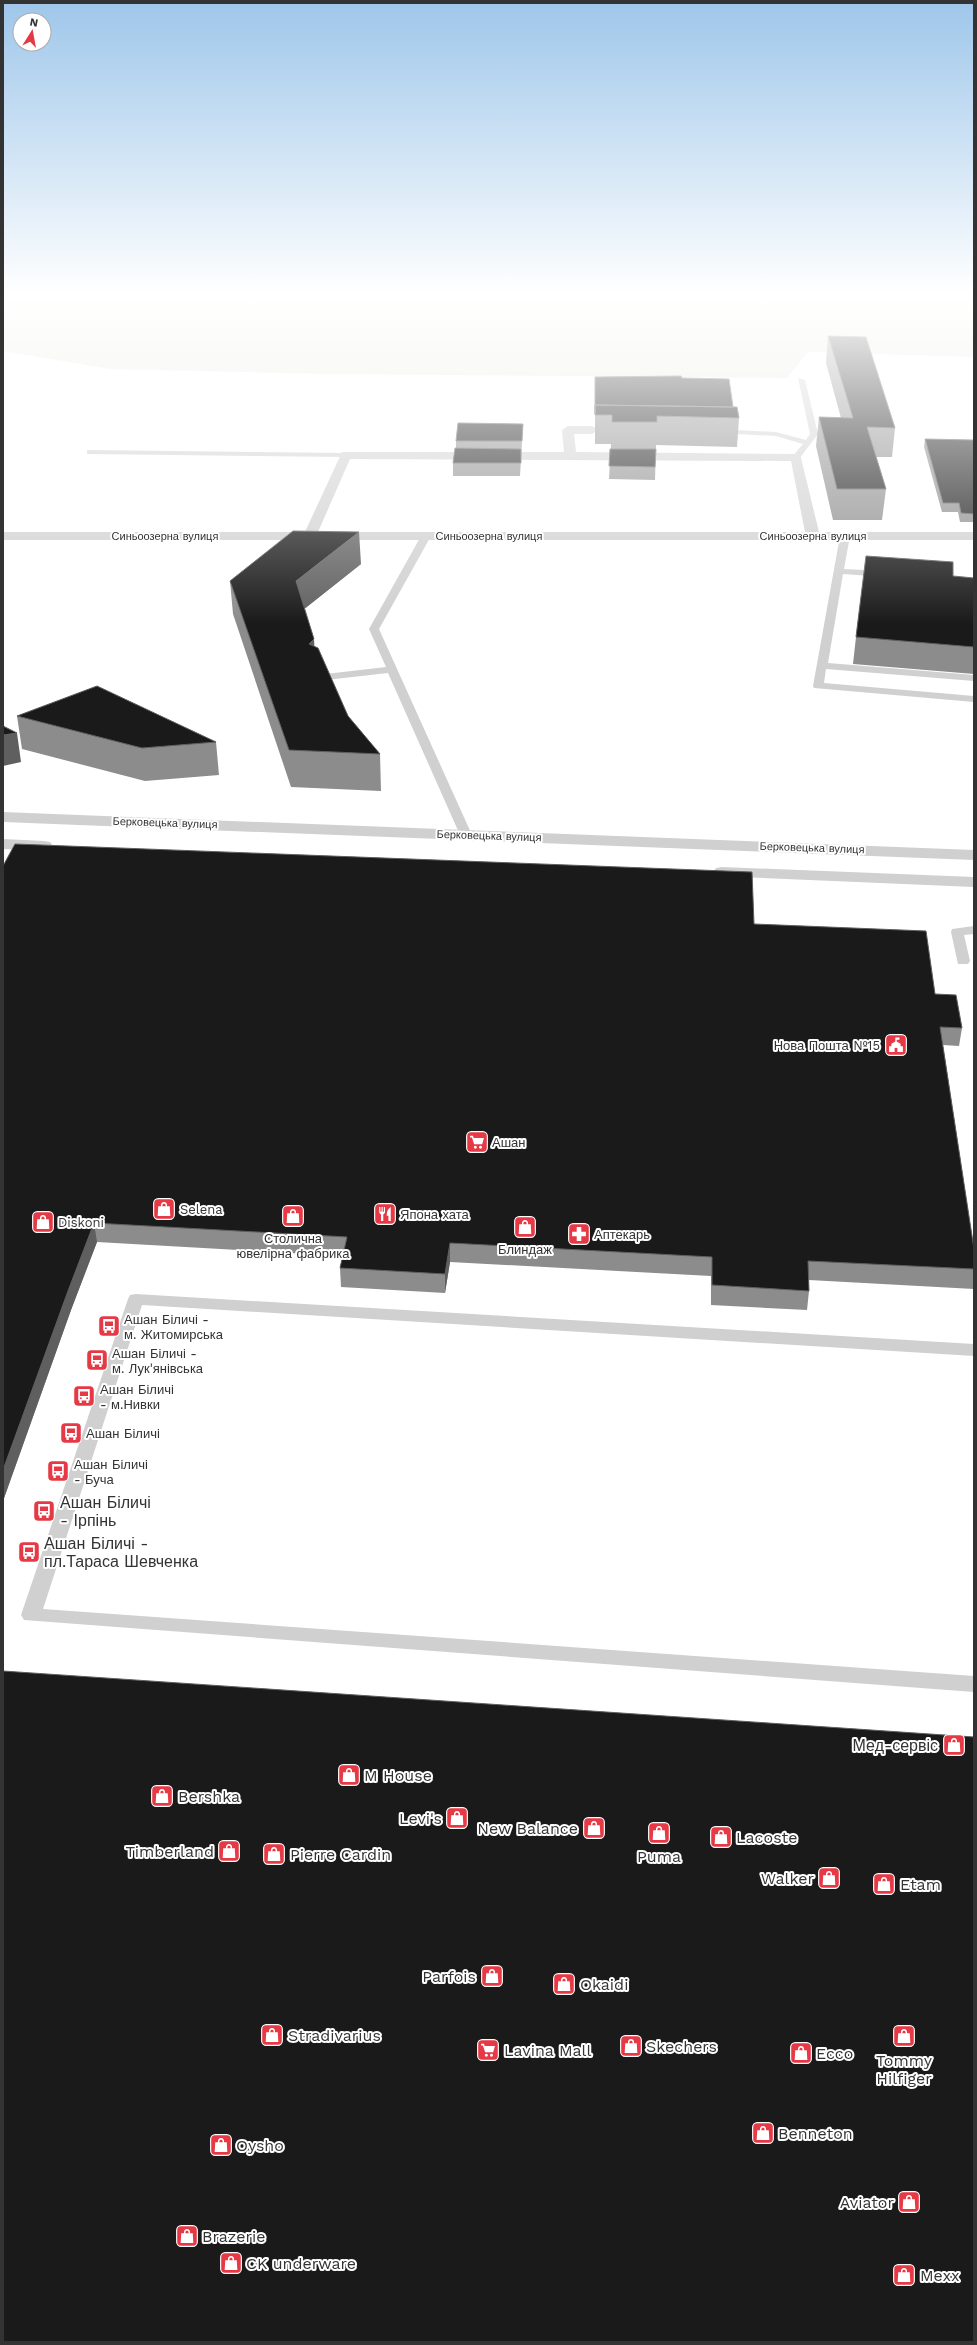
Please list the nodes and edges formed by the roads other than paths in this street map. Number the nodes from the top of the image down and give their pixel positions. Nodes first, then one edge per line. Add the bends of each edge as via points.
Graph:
1 (807, 404) edge
2 (596, 430) edge
3 (710, 431) edge
4 (808, 443) junction
5 (90, 452) dead end
6 (346, 455) junction
7 (570, 456) junction
8 (796, 457) junction
9 (3, 536) edge
10 (310, 536) junction
11 (426, 536) junction
12 (813, 536) junction
13 (845, 536) junction
14 (974, 536) edge
15 (839, 571) junction
16 (895, 575) edge
17 (822, 666) junction
18 (392, 669) junction
19 (317, 678) edge
20 (974, 678) edge
21 (974, 699) edge
22 (3, 817) edge
23 (466, 835) junction
24 (3, 844) edge
25 (59, 846) edge
26 (974, 854) edge
27 (704, 871) edge
28 (974, 882) edge
29 (974, 930) edge
30 (963, 961) dead end
31 (974, 1350) edge
32 (974, 1684) edge

1 - 4 lane via 814,434
2 - 7 street via 568,430
3 - 4 lane via 776,434
4 - 8 lane
5 - 6 lane
6 - 7 street
6 - 10 street
7 - 8 street
8 - 12 street
9 - 10 street, Синьоозерна вулиця
10 - 11 street, Синьоозерна вулиця
11 - 12 street, Синьоозерна вулиця
11 - 18 lane via 374,628
12 - 13 street, Синьоозерна вулиця
13 - 14 street, Синьоозерна вулиця
13 - 15 lane
15 - 16 lane
15 - 17 lane
17 - 20 lane
17 - 21 lane via 818,686
18 - 19 lane
18 - 23 lane
22 - 23 street, Берковецька вулиця
23 - 26 street, Берковецька вулиця
24 - 25 street
27 - 28 street
29 - 30 lane via 957,932
31 - 32 lane via 136,1299 31,1615

